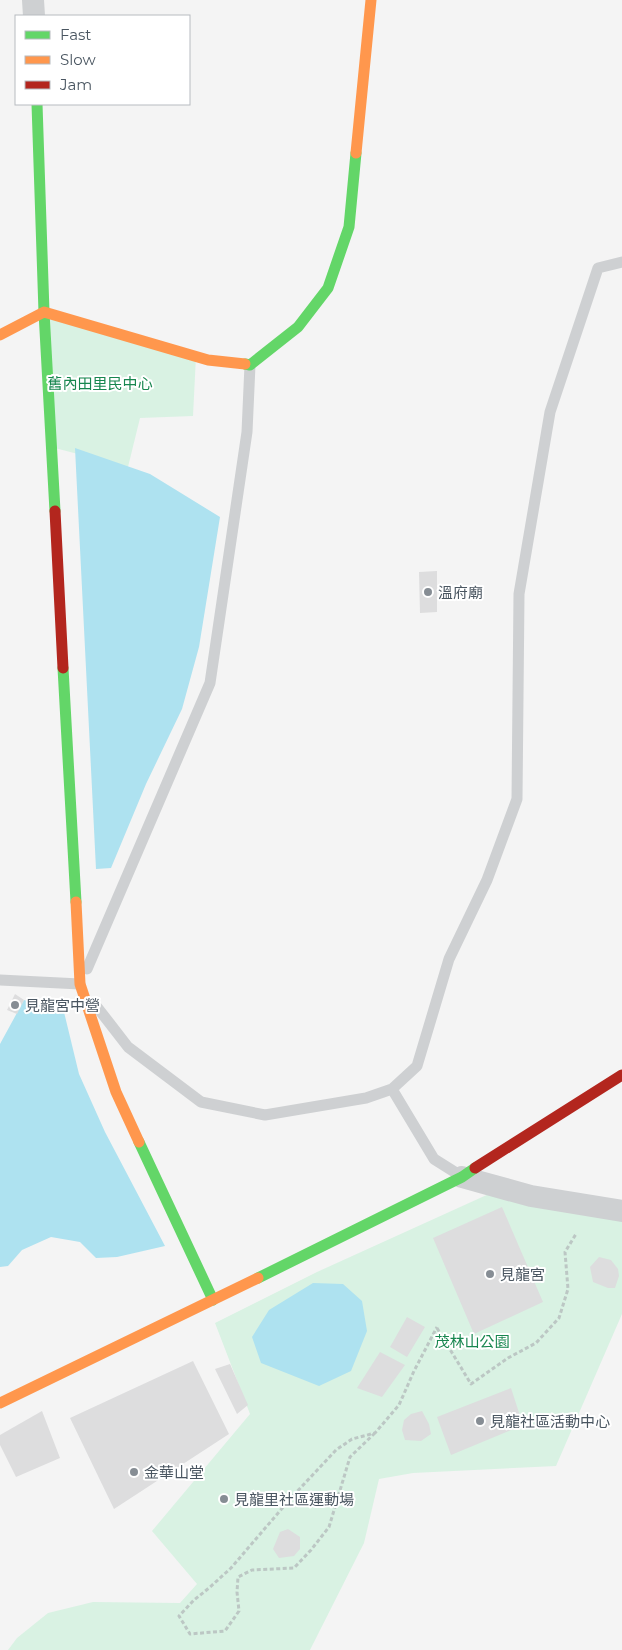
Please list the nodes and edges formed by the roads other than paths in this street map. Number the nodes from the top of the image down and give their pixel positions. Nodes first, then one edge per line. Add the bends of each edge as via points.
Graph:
1 (33, 0) edge
2 (371, 0) edge
3 (34, 15) edge
4 (37, 105) edge
5 (622, 262) edge
6 (44, 312) junction
7 (0, 335) edge
8 (250, 365) junction
9 (0, 980) edge
10 (80, 984) junction
11 (622, 1075) edge
12 (392, 1089) junction
13 (462, 1177) junction
14 (622, 1210) edge
15 (214, 1300) junction
16 (0, 1403) edge

1 - 3 street
2 - 8 street via 349,227 328,288 298,327
4 - 6 street
5 - 12 lane via 598,268 550,412 519,594 518,800 449,960 417,1066
6 - 7 street
6 - 8 street via 208,360
6 - 10 street
8 - 10 lane via 246,432 210,683
9 - 10 lane
10 - 12 lane via 128,1047 202,1102 265,1115 366,1098
10 - 15 street via 116,1092
11 - 13 street
12 - 13 lane via 434,1159
13 - 14 street via 531,1196
13 - 15 street
15 - 16 street

